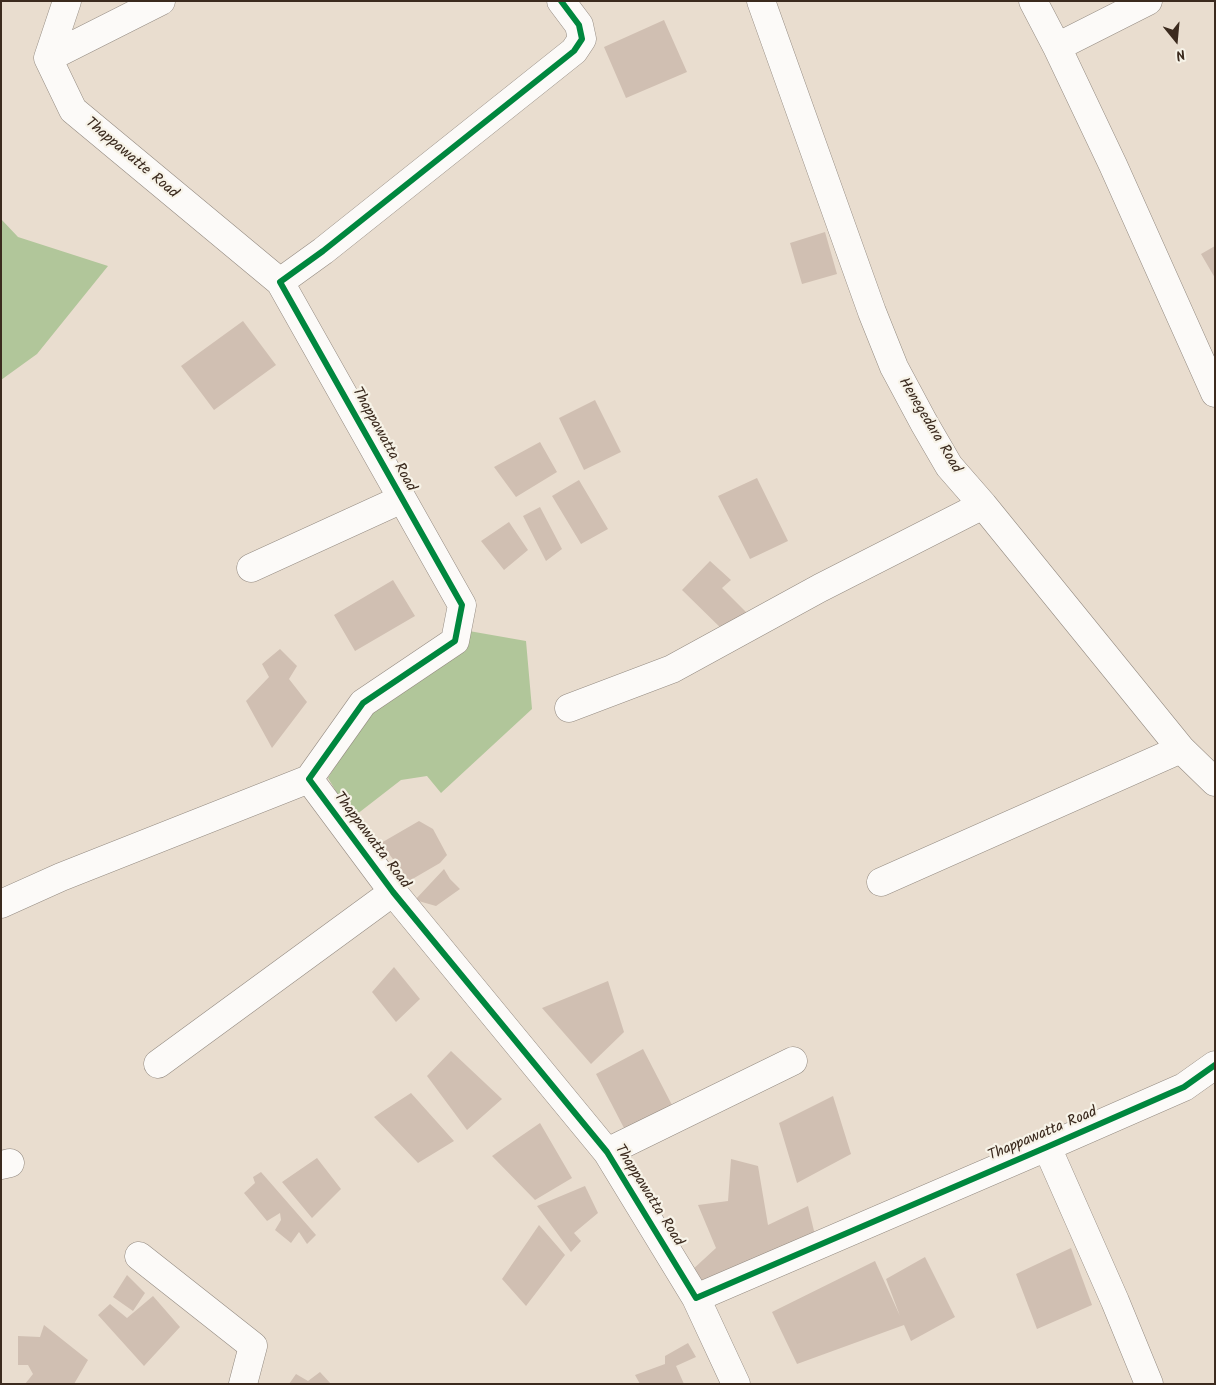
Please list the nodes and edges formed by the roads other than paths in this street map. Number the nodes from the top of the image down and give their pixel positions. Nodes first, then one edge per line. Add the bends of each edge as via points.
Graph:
1 (67, 1) edge
2 (160, 1) edge
3 (561, 1) edge
4 (761, 1) edge
5 (1033, 1) edge
6 (1148, 1) edge
7 (1057, 47) junction
8 (48, 58) junction
9 (280, 282) junction
10 (1215, 393) edge
11 (402, 499) junction
12 (983, 505) junction
13 (251, 568) dead end
14 (569, 708) dead end
15 (1181, 749) junction
16 (309, 779) junction
17 (1215, 782) edge
18 (881, 882) dead end
19 (393, 892) junction
20 (1, 904) edge
21 (793, 1061) dead end
22 (158, 1064) dead end
23 (1215, 1064) edge
24 (1048, 1147) junction
25 (607, 1152) junction
26 (139, 1256) dead end
27 (696, 1298) junction
28 (243, 1384) edge
29 (736, 1384) edge
30 (1149, 1384) edge

1 - 8 street
2 - 8 street
3 - 9 street via 579,25 582,39 574,51
4 - 12 street, Henegedara Road via 894,367 949,466
5 - 7 street
6 - 7 street
7 - 10 street via 1114,165
8 - 9 street, Thappawatte Road via 73,110
9 - 11 street, Thappawatta Road
11 - 13 street
11 - 16 street, Thappawatta Road via 462,605 455,641 363,703
12 - 14 street via 820,588 672,669
12 - 15 street, Henegedara Road
15 - 17 street, Henegedara Road
15 - 18 street
16 - 19 street, Thappawatta Road
16 - 20 street
19 - 22 street
19 - 25 street, Thappawatta Road
21 - 25 street
23 - 24 street, Thappawatta Road via 1184,1087
24 - 27 street, Thappawatta Road
24 - 30 street
25 - 27 street, Thappawatta Road
26 - 28 street via 253,1346
27 - 29 street

